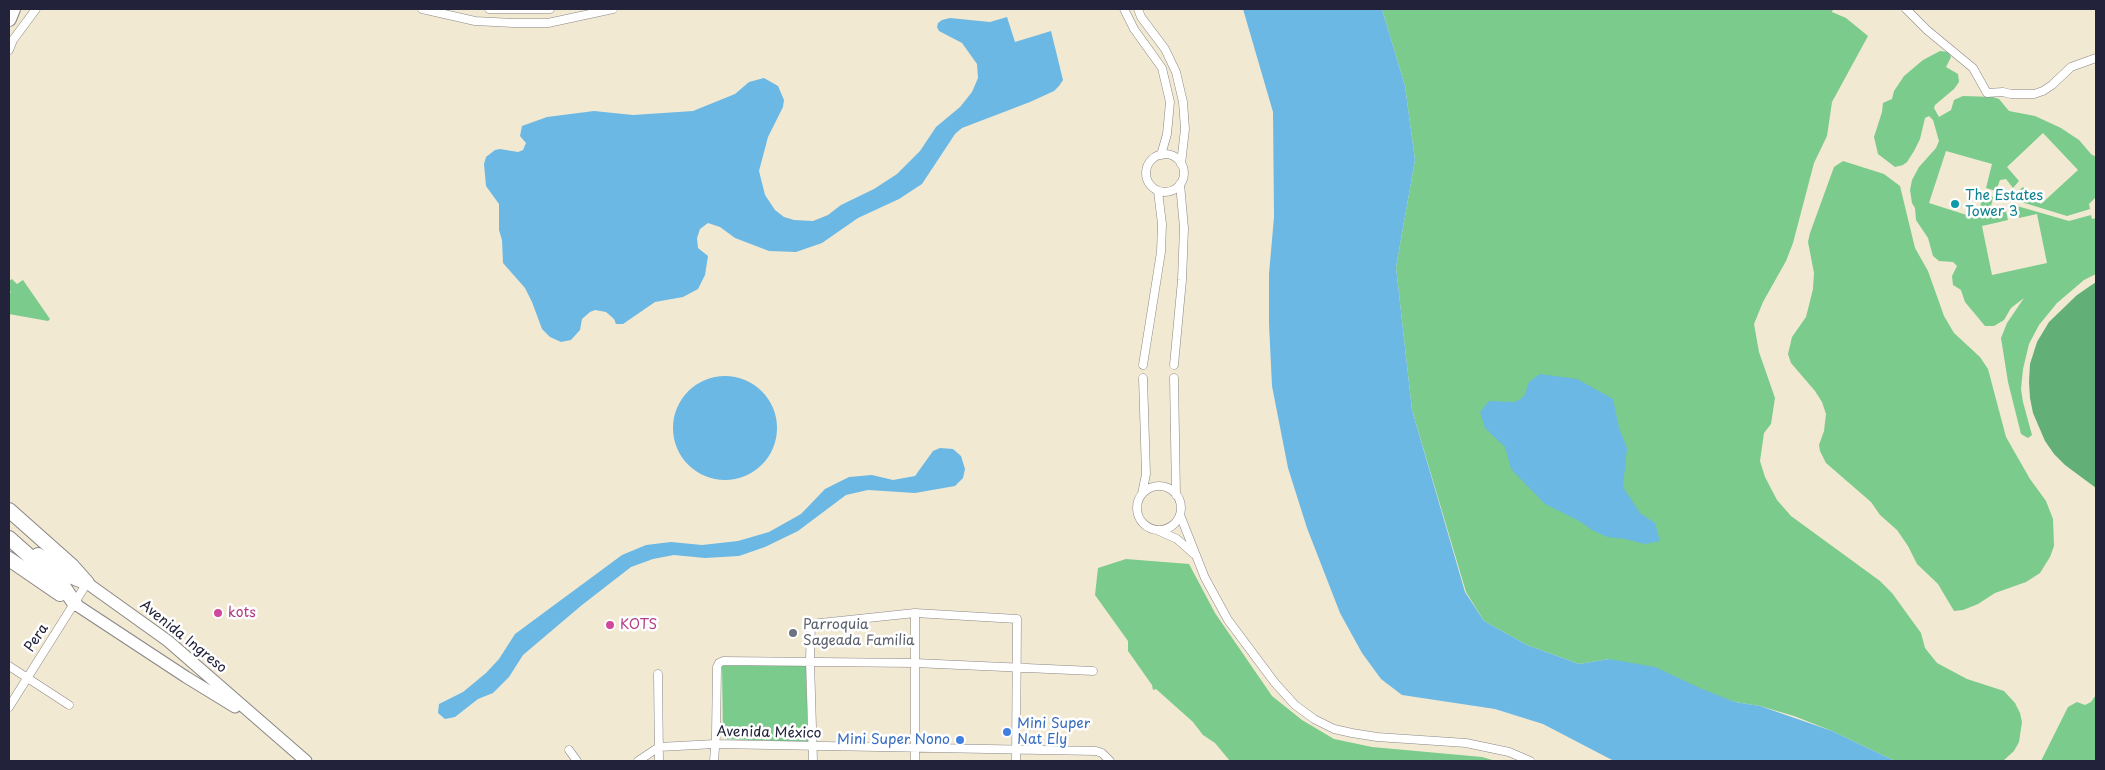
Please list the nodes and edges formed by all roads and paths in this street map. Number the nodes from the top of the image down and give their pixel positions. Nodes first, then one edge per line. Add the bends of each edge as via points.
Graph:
1 (13, 9) edge
2 (36, 9) edge
3 (422, 9) edge
4 (489, 9) edge
5 (550, 9) edge
6 (613, 9) edge
7 (1124, 9) edge
8 (1138, 9) edge
9 (1906, 9) edge
10 (9, 19) edge
11 (9, 50) edge
12 (2096, 58) edge
13 (1161, 155) junction
14 (1181, 164) junction
15 (1180, 184) junction
16 (1158, 191) junction
17 (1143, 365) dead end
18 (1174, 365) dead end
19 (1143, 378) dead end
20 (1174, 378) dead end
21 (1142, 494) junction
22 (1176, 495) junction
23 (9, 510) edge
24 (1180, 515) junction
25 (1159, 530) junction
26 (9, 537) edge
27 (1194, 554) junction
28 (9, 559) edge
29 (87, 583) junction
30 (75, 604) junction
31 (915, 613) junction
32 (168, 640) junction
33 (154, 656) junction
34 (810, 661) junction
35 (915, 663) junction
36 (9, 666) edge
37 (1018, 668) junction
38 (1093, 671) dead end
39 (658, 674) dead end
40 (26, 676) junction
41 (69, 705) dead end
42 (9, 707) edge
43 (256, 719) junction
44 (715, 744) junction
45 (659, 747) junction
46 (813, 747) junction
47 (914, 748) junction
48 (1015, 748) junction
49 (569, 750) dead end
50 (306, 761) edge
51 (577, 761) edge
52 (638, 761) edge
53 (659, 761) edge
54 (714, 761) edge
55 (813, 761) edge
56 (914, 761) edge
57 (1016, 761) edge
58 (1110, 761) edge
59 (1530, 761) edge

1 - 10 highway
2 - 11 street
3 - 6 street via 475,21 513,23 548,22
4 - 5 street
7 - 13 street via 1162,68 1170,102
8 - 14 street via 1176,72 1185,129
9 - 12 street via 1973,68 1988,93 2034,94 2052,85 2071,67
13 - 14 street via 1172,156
13 - 16 street via 1151,161 1146,172 1149,183
14 - 15 street
15 - 16 street via 1170,191
15 - 18 street via 1184,236
16 - 17 street via 1161,252
19 - 21 street via 1146,474
20 - 22 street
21 - 22 street via 1159,486
21 - 25 street via 1137,514 1145,526
22 - 24 street
23 - 29 highway
24 - 25 street via 1172,526
24 - 27 street
25 - 27 street via 1177,539
26 - 29 highway
26 - 30 highway via 63,586
27 - 59 street via 1228,620 1295,705 1314,719 1352,733 1466,743 1509,752
28 - 30 highway
29 - 30 street, Pera
29 - 32 street, Avenida Ingreso
30 - 33 street, Avenida Ingreso
30 - 40 street, Pera
31 - 34 street via 811,624
31 - 35 street
31 - 37 street via 1017,619
32 - 33 street via 169,651
32 - 43 street, Avenida Ingreso
33 - 43 street, Avenida Ingreso
34 - 35 street
34 - 44 street via 718,663
34 - 46 street
35 - 37 street
35 - 47 street
36 - 40 street
37 - 38 street
37 - 48 street
39 - 45 street
40 - 41 street
40 - 42 street, Pera
43 - 50 street, Avenida Ingreso
44 - 45 street, Avenida México
44 - 46 street, Avenida México
44 - 54 street
45 - 52 street
45 - 53 street
46 - 47 street, Avenida México
46 - 55 street
47 - 48 street, Avenida México
47 - 56 street
48 - 57 street
48 - 58 street, Avenida México via 1096,751
49 - 51 street

